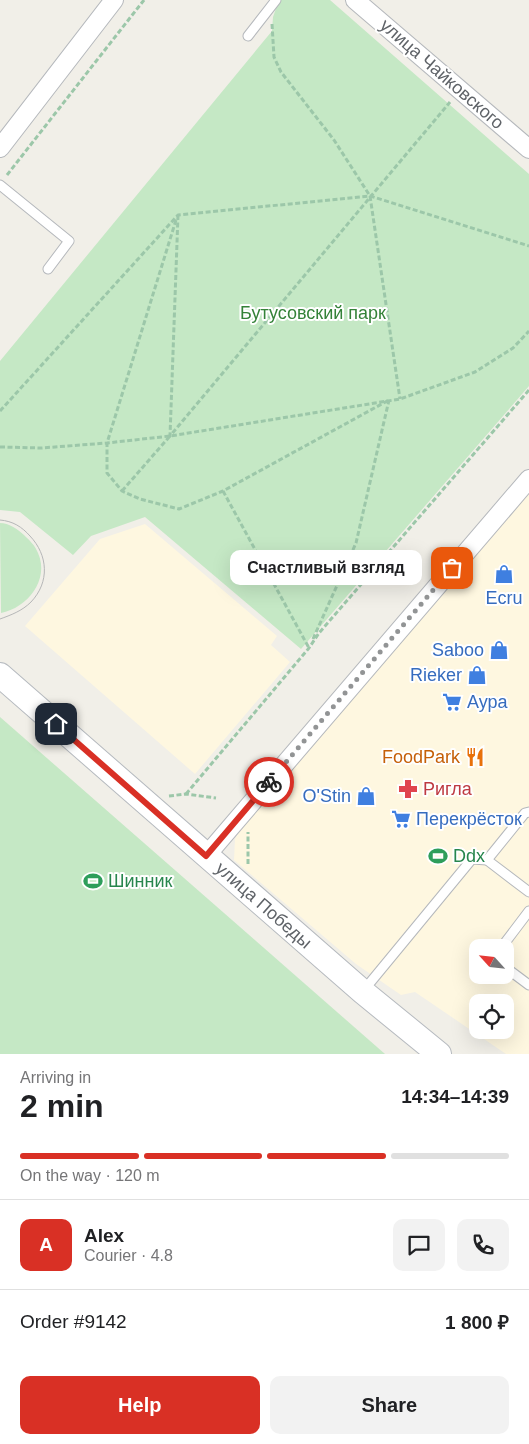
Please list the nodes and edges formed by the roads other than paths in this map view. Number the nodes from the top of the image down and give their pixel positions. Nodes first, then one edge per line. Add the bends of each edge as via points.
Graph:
1 (114, 0) edge
2 (355, 0) edge
3 (274, 2) edge
4 (248, 36) dead end
5 (0, 148) edge
6 (529, 149) edge
7 (0, 186) edge
8 (48, 269) dead end
9 (529, 479) edge
10 (0, 675) edge
11 (529, 812) edge
12 (206, 856) junction
13 (487, 860) junction
14 (529, 892) edge
15 (529, 911) edge
16 (508, 939) edge
17 (514, 973) edge
18 (529, 984) edge
19 (363, 992) junction
20 (440, 1054) edge

1 - 5 street
2 - 6 street, улица Чайковского
3 - 4 lane
7 - 8 lane via 70,241
9 - 12 street
10 - 12 main road, улица Победы
11 - 13 lane via 524,813
12 - 19 main road, улица Победы
13 - 14 lane
13 - 19 lane via 472,859
15 - 16 lane
17 - 18 lane
19 - 20 main road, улица Победы

